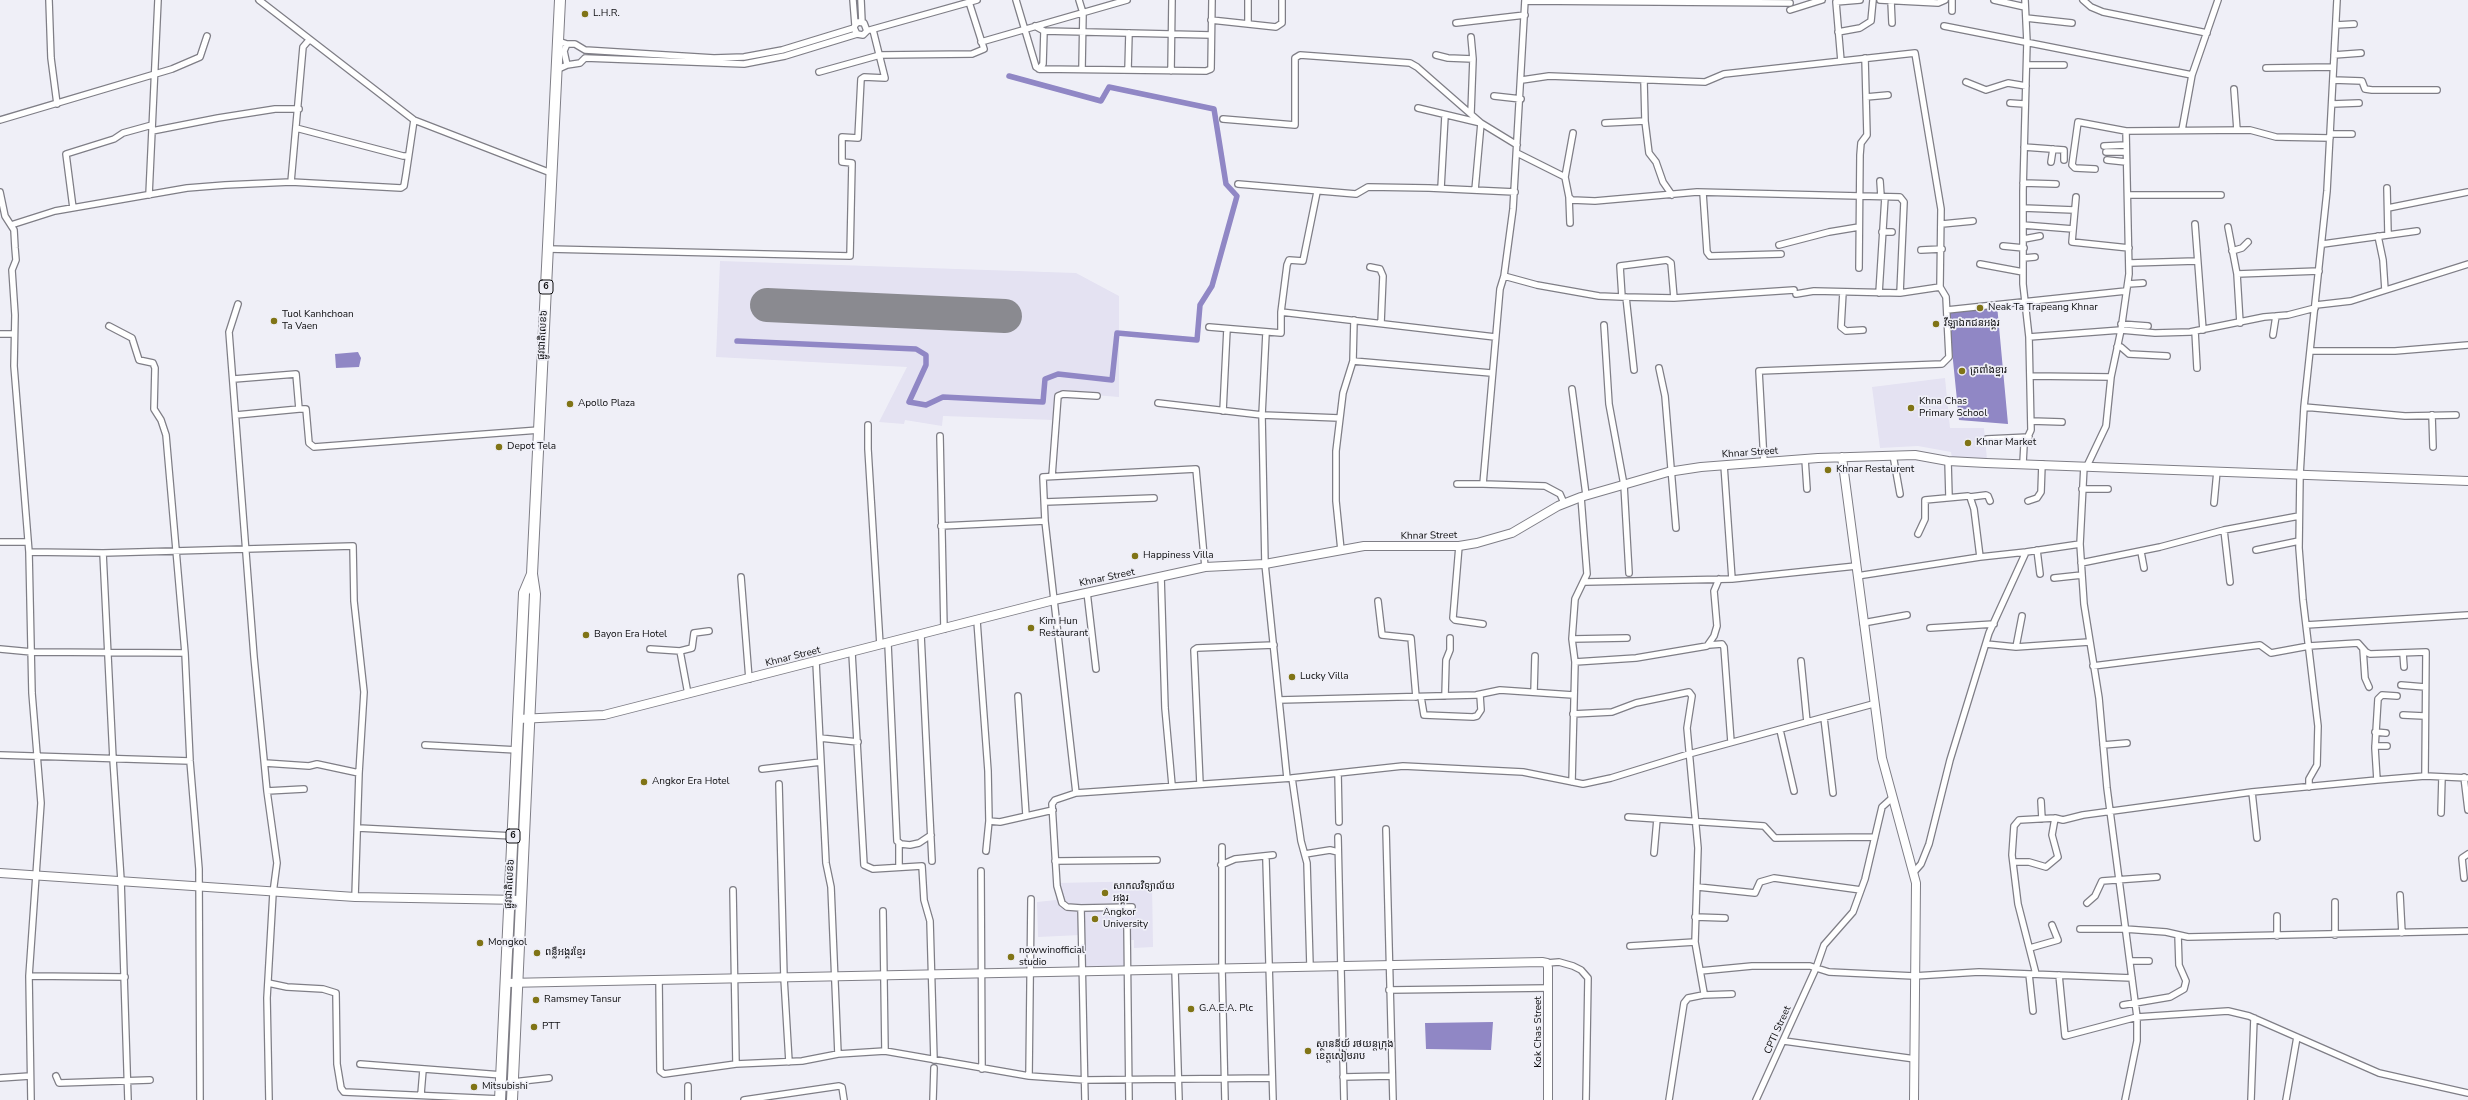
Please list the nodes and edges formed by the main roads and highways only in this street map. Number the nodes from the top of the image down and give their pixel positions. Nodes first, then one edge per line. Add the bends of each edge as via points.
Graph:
1 (560, 0) edge
2 (532, 574) junction
3 (522, 634) junction
4 (534, 634) junction
5 (500, 1100) edge
6 (512, 1100) edge

1 - 2 highway, ផ្លូវជាតិលេខ៦ / 6 via 563,42 556,70
2 - 3 highway, ផ្លូវជាតិលេខ៦ / 6 via 524,593
2 - 4 highway, ផ្លូវជាតិលេខ៦ / 6 via 536,594
3 - 4 highway
3 - 5 highway, ផ្លូវជាតិលេខ៦ / 6
4 - 6 highway, ផ្លូវជាតិលេខ៦ / 6

